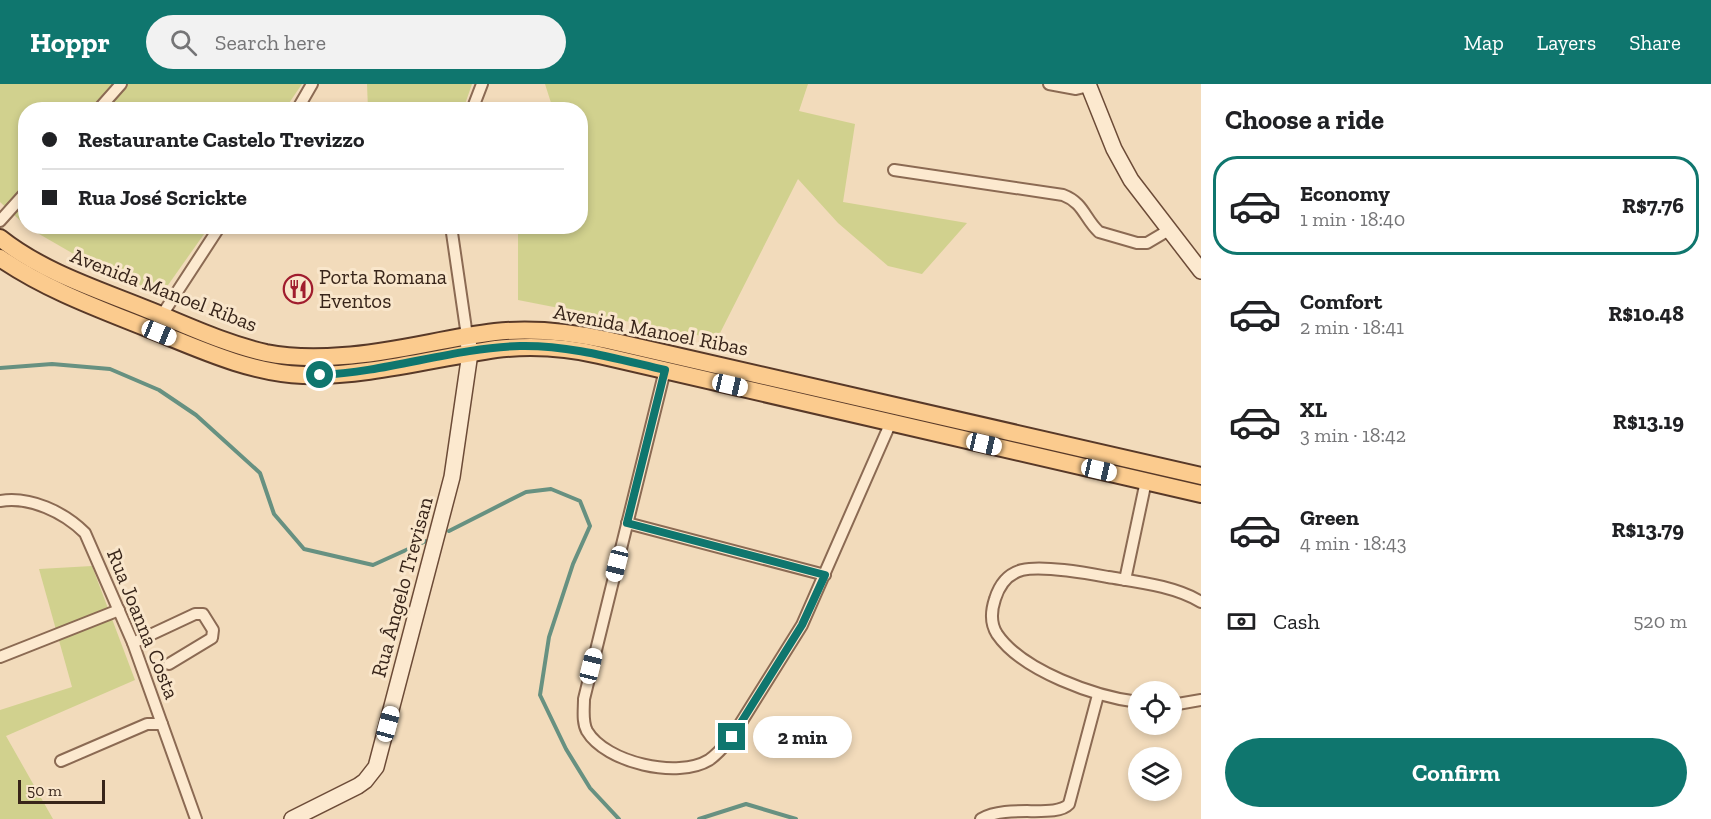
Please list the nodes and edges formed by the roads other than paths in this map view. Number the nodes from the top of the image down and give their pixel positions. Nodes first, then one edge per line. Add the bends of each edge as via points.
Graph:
1 (121, 84) edge
2 (312, 84) edge
3 (482, 84) edge
4 (1049, 84) edge
5 (1089, 85) edge
6 (105, 102) edge
7 (302, 102) edge
8 (475, 102) edge
9 (894, 170) dead end
10 (18, 201) edge
11 (0, 221) edge
12 (1169, 230) junction
13 (215, 234) edge
14 (453, 234) edge
15 (0, 238) edge
16 (0, 258) edge
17 (1201, 271) edge
18 (162, 315) junction
19 (122, 318) junction
20 (468, 344) junction
21 (645, 348) junction
22 (599, 355) junction
23 (713, 364) junction
24 (665, 370) junction
25 (883, 403) junction
26 (924, 412) junction
27 (860, 415) junction
28 (891, 422) junction
29 (1128, 459) junction
30 (1076, 465) junction
31 (1199, 475) edge
32 (1146, 481) junction
33 (1201, 494) edge
34 (0, 501) edge
35 (627, 523) junction
36 (825, 575) junction
37 (1125, 580) junction
38 (1201, 602) edge
39 (119, 609) junction
40 (133, 643) junction
41 (0, 657) edge
42 (169, 664) dead end
43 (1098, 695) junction
44 (1128, 700) edge
45 (1201, 700) edge
46 (1182, 703) edge
47 (162, 724) junction
48 (60, 761) dead end
49 (196, 819) edge
50 (292, 819) edge
51 (981, 819) edge

1 - 6 street
2 - 7 street
3 - 8 street
4 - 5 street via 1076,89
5 - 12 street via 1122,165
9 - 12 street via 1063,195 1080,206 1099,232 1137,243 1147,243
10 - 11 street
12 - 17 street
13 - 18 street
14 - 20 street
15 - 18 main road, Avenida Manoel Ribas via 51,270
16 - 19 main road, Avenida Manoel Ribas via 49,287
18 - 19 main road via 154,321
18 - 20 main road, Avenida Manoel Ribas via 249,348 300,357
19 - 20 main road, Avenida Manoel Ribas via 221,357 280,373 335,375
20 - 21 main road, Avenida Manoel Ribas via 495,332 538,330
20 - 22 main road, Avenida Manoel Ribas via 536,346
20 - 50 street, Rua Ângelo Trevisan via 452,477 376,767 358,786
21 - 22 main road via 644,354 634,357
21 - 23 main road, Avenida Manoel Ribas
22 - 24 main road, Avenida Manoel Ribas
23 - 24 main road via 682,362
23 - 25 main road, Avenida Manoel Ribas
24 - 27 main road, Avenida Manoel Ribas
24 - 35 street
25 - 26 main road, Avenida Manoel Ribas
25 - 27 main road via 876,411
26 - 28 main road via 899,414
26 - 29 main road, Avenida Manoel Ribas
27 - 28 main road, Avenida Manoel Ribas
28 - 30 main road, Avenida Manoel Ribas
28 - 36 street
29 - 30 main road via 1120,467
29 - 31 main road, Avenida Manoel Ribas
30 - 32 main road, Avenida Manoel Ribas
31 - 32 main road via 1161,473
32 - 33 main road, Avenida Manoel Ribas
32 - 37 street
34 - 39 street, Rua Joanna Costa via 31,502 73,521 85,533
35 - 36 street
35 - 36 street via 583,714 588,733 608,750 634,762 668,768 696,765 720,751 796,636
37 - 38 street via 1179,592
37 - 43 street via 1065,571 1020,570 1007,578 991,608 996,633 1024,659
39 - 40 street, Rua Joanna Costa
39 - 41 street
40 - 42 street via 195,614 203,614 213,630 212,639
40 - 47 street, Rua Joanna Costa
43 - 44 street
43 - 51 street via 1065,811 1058,816 1001,813
45 - 46 street
47 - 48 street via 147,724
47 - 49 street, Rua Joanna Costa

